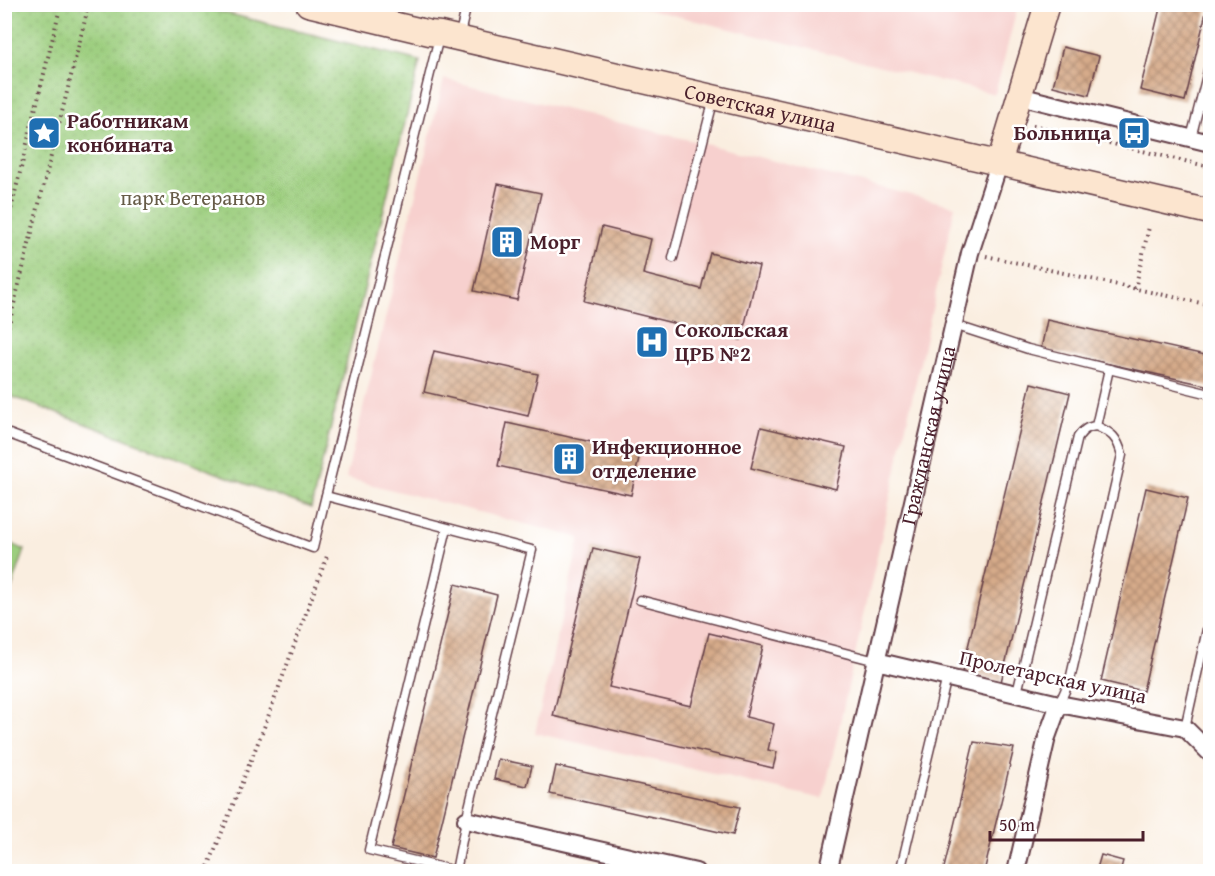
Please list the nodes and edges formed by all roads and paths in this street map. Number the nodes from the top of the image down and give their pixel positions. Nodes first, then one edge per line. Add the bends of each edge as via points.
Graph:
1 (61, 4) edge
2 (89, 4) edge
3 (308, 4) edge
4 (467, 4) edge
5 (1047, 4) edge
6 (449, 36) junction
7 (1210, 60) edge
8 (1209, 76) edge
9 (1019, 96) junction
10 (715, 98) junction
11 (1012, 120) junction
12 (1191, 138) junction
13 (1210, 143) edge
14 (999, 164) junction
15 (1210, 167) edge
16 (1210, 212) edge
17 (1149, 226) dead end
18 (4, 238) edge
19 (970, 253) junction
20 (674, 258) dead end
21 (1135, 289) junction
22 (1210, 305) edge
23 (954, 325) junction
24 (4, 344) edge
25 (1109, 369) junction
26 (1210, 394) edge
27 (1096, 426) junction
28 (4, 432) edge
29 (326, 496) junction
30 (447, 528) junction
31 (313, 548) junction
32 (639, 600) dead end
33 (1210, 616) edge
34 (876, 662) junction
35 (947, 677) junction
36 (1017, 693) junction
37 (1059, 704) junction
38 (1185, 728) junction
39 (1210, 753) edge
40 (466, 820) junction
41 (206, 872) edge
42 (696, 872) edge
43 (828, 872) edge
44 (900, 872) edge
45 (1016, 872) edge

1 - 18 path
2 - 24 path
3 - 6 main road, Советская улица
4 - 6 lane
5 - 9 main road, Гражданская улица
6 - 10 main road, Советская улица
6 - 29 lane
7 - 8 lane
8 - 12 lane
9 - 11 main road, Гражданская улица
9 - 12 street
10 - 14 main road, Советская улица
10 - 20 lane
11 - 14 main road, Гражданская улица
11 - 15 path
12 - 13 street
14 - 16 main road, Советская улица
14 - 19 street, Гражданская улица
17 - 21 path
19 - 21 path
19 - 23 street, Гражданская улица
21 - 22 path
23 - 25 lane via 1028,350
23 - 34 street, Гражданская улица
25 - 26 lane
25 - 27 lane
27 - 36 lane via 1082,430 1078,437
27 - 37 lane via 1114,437 1122,455 1070,680
28 - 31 lane
29 - 30 lane
29 - 31 lane
30 - 40 lane via 532,550
30 - 40 lane via 369,850 456,871
31 - 41 path via 327,556
32 - 34 lane
33 - 38 lane
34 - 35 street, Пролетарская улица
34 - 43 street, Гражданская улица
35 - 36 street, Пролетарская улица
35 - 44 lane
36 - 37 street, Пролетарская улица
37 - 38 street, Пролетарская улица
37 - 45 street via 1047,737
38 - 39 street
40 - 42 street

